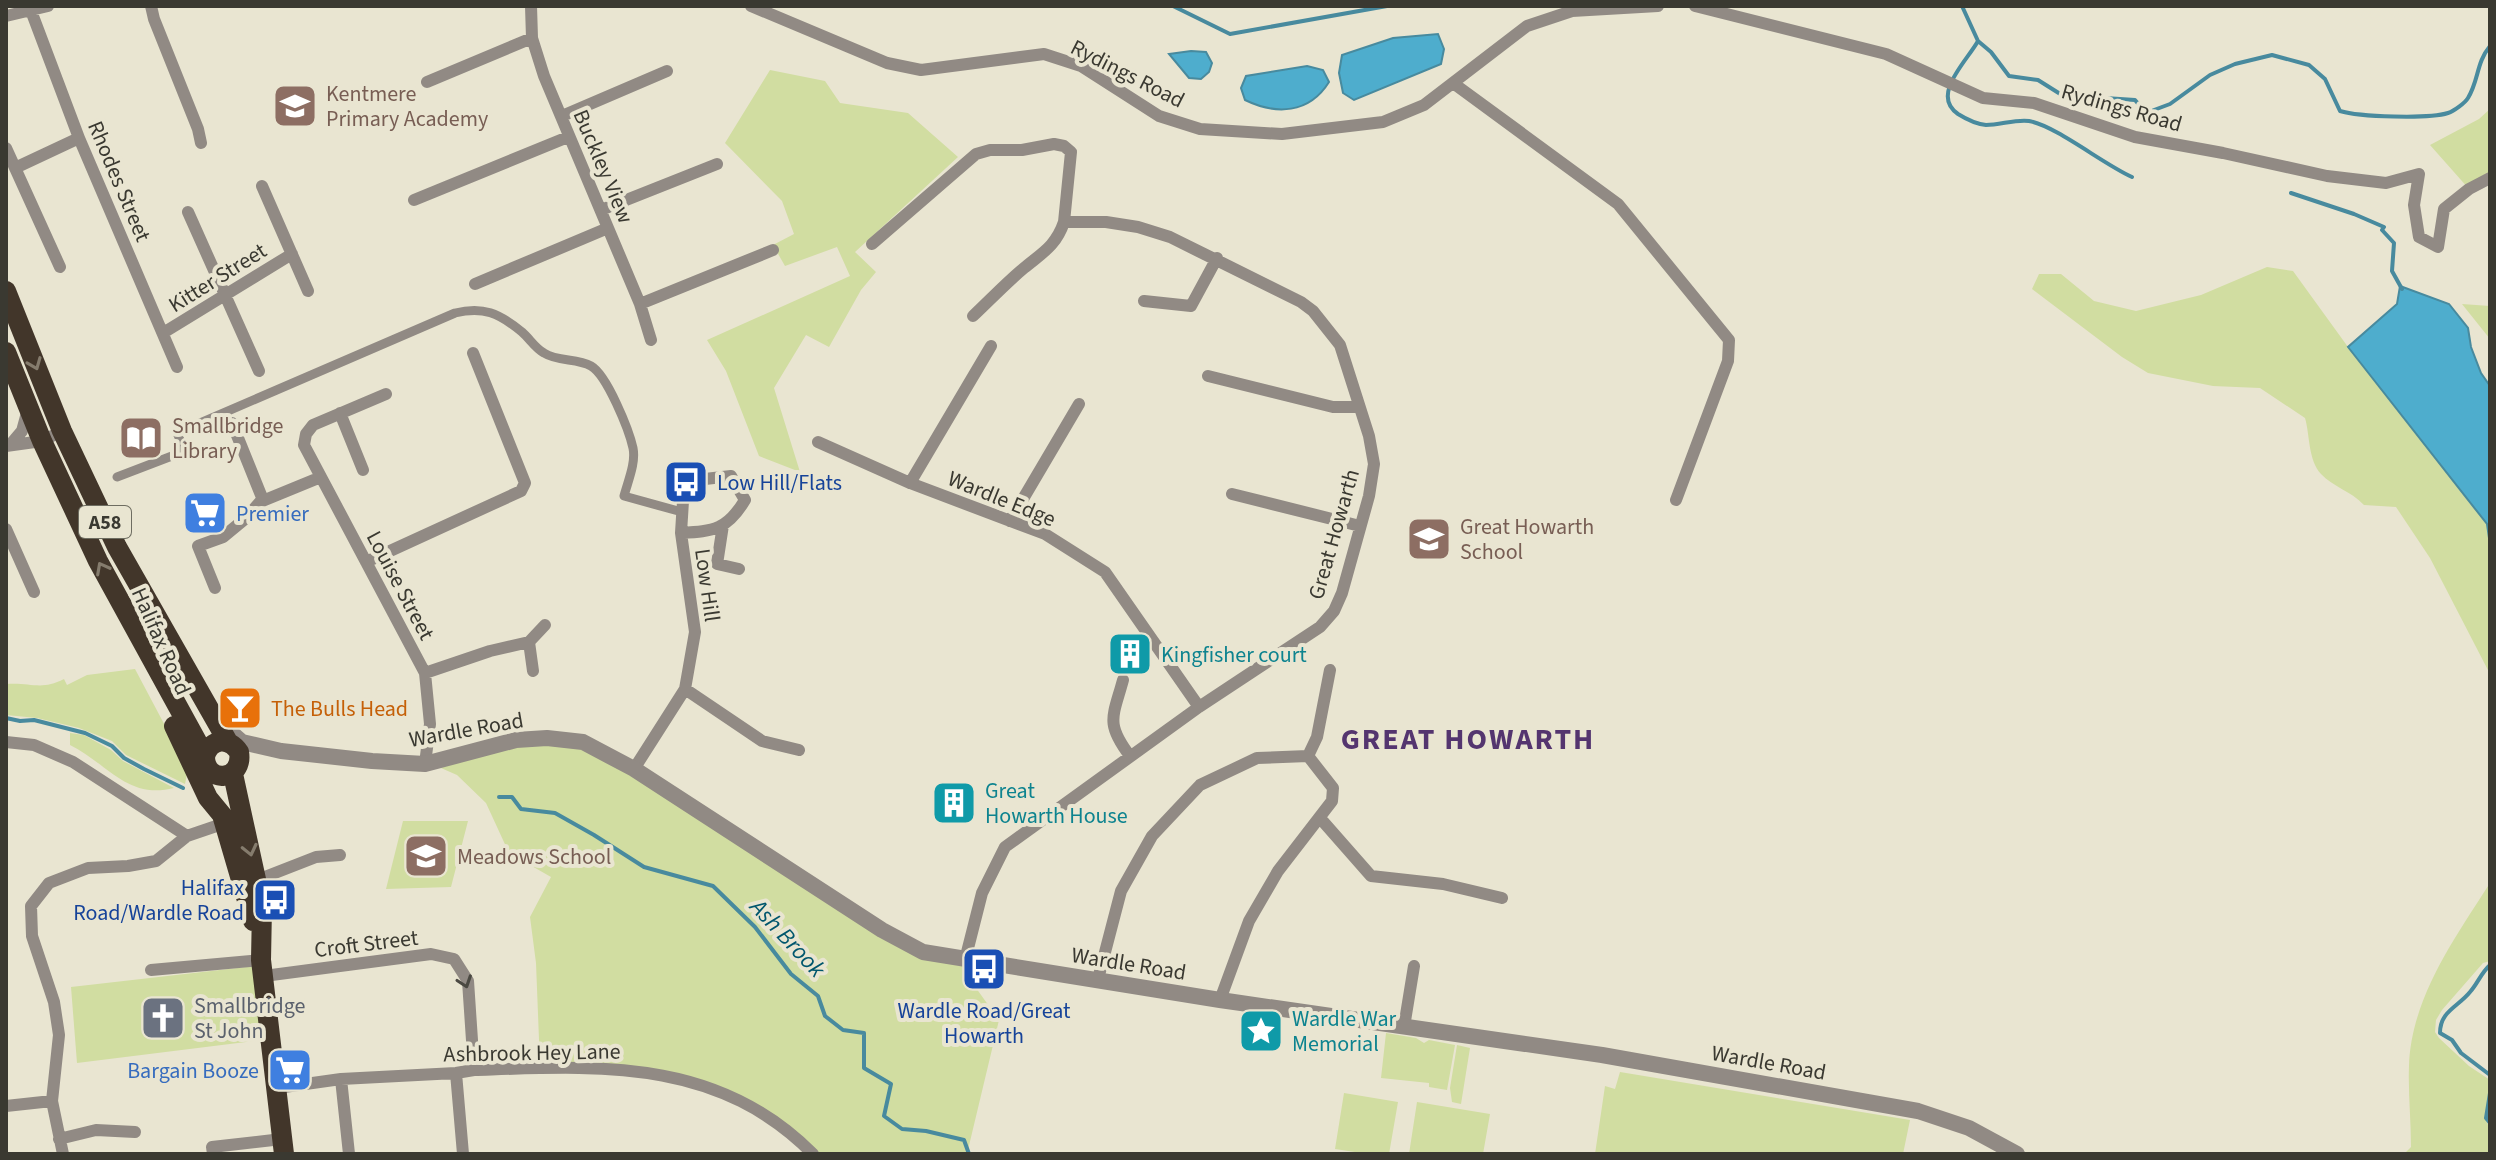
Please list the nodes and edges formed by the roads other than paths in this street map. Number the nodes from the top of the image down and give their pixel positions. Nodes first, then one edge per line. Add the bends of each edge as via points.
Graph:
1 (48, 6) edge
2 (151, 6) edge
3 (531, 6) edge
4 (751, 6) edge
5 (1658, 6) edge
6 (1695, 6) edge
7 (30, 8) junction
8 (6, 16) edge
9 (532, 38) junction
10 (667, 71) dead end
11 (427, 82) dead end
12 (1453, 83) junction
13 (562, 116) junction
14 (568, 137) junction
15 (79, 138) junction
16 (201, 143) dead end
17 (6, 148) edge
18 (717, 164) dead end
19 (15, 168) junction
20 (2490, 178) edge
21 (262, 186) dead end
22 (414, 200) dead end
23 (601, 210) junction
24 (188, 212) dead end
25 (1064, 222) junction
26 (608, 228) junction
27 (872, 244) dead end
28 (773, 250) dead end
29 (292, 254) junction
30 (1217, 258) junction
31 (60, 267) dead end
32 (475, 284) dead end
33 (6, 291) edge
34 (308, 291) dead end
35 (225, 295) junction
36 (1144, 301) dead end
37 (640, 304) junction
38 (973, 316) dead end
39 (163, 333) junction
40 (651, 340) dead end
41 (991, 346) dead end
42 (6, 352) edge
43 (473, 353) dead end
44 (177, 367) dead end
45 (259, 371) dead end
46 (1208, 376) dead end
47 (386, 394) dead end
48 (1079, 404) dead end
49 (28, 407) junction
50 (1359, 407) junction
51 (340, 413) junction
52 (232, 423) dead end
53 (62, 431) junction
54 (42, 441) junction
55 (818, 442) dead end
56 (8, 445) edge
57 (363, 470) dead end
58 (117, 477) dead end
59 (321, 477) junction
60 (910, 483) junction
61 (1232, 494) dead end
62 (263, 500) junction
63 (1676, 500) dead end
64 (682, 512) junction
65 (1010, 521) junction
66 (723, 525) junction
67 (1360, 526) junction
68 (6, 529) edge
69 (681, 533) junction
70 (366, 562) junction
71 (739, 569) dead end
72 (215, 588) dead end
73 (34, 592) dead end
74 (545, 625) dead end
75 (139, 637) junction
76 (529, 642) junction
77 (1330, 670) dead end
78 (533, 671) dead end
79 (425, 673) junction
80 (1123, 680) dead end
81 (685, 689) junction
82 (1199, 707) junction
83 (6, 742) edge
84 (799, 750) dead end
85 (281, 751) junction
86 (1130, 756) junction
87 (1308, 756) junction
88 (234, 758) junction
89 (425, 764) junction
90 (634, 769) junction
91 (230, 818) junction
92 (1320, 818) junction
93 (187, 836) junction
94 (340, 855) dead end
95 (257, 880) junction
96 (1502, 898) dead end
97 (965, 960) junction
98 (262, 961) junction
99 (1414, 966) dead end
100 (151, 970) dead end
101 (1098, 979) junction
102 (1220, 1000) junction
103 (1404, 1027) junction
104 (474, 1070) junction
105 (456, 1073) junction
106 (341, 1079) junction
107 (277, 1088) junction
108 (52, 1101) junction
109 (6, 1106) edge
110 (135, 1132) dead end
111 (59, 1139) junction
112 (283, 1146) edge
113 (63, 1154) edge
114 (213, 1154) edge
115 (349, 1154) edge
116 (463, 1154) edge
117 (813, 1154) edge
118 (2017, 1154) edge

1 - 7 street
2 - 16 street
3 - 9 street, Buckley View
4 - 12 street, Rydings Road via 887,63 921,70 1044,54 1081,66 1159,116 1200,129 1282,134 1383,122 1424,105
5 - 12 street, Rydings Road via 1572,11 1527,26
6 - 20 street, Rydings Road via 1886,54 1983,98 2034,103 2135,137 2327,176 2386,183 2419,174 2414,205 2419,237 2438,247 2444,209
7 - 8 street
7 - 15 street, Rhodes Street
9 - 11 street
9 - 13 street, Buckley View
10 - 13 street
12 - 63 street via 1618,204 1729,340 1728,361
13 - 14 street, Buckley View
14 - 22 street
14 - 23 street, Buckley View
15 - 19 street
15 - 39 street, Rhodes Street
17 - 19 street
18 - 23 street
19 - 31 street
21 - 29 street
23 - 26 street, Buckley View
24 - 35 street
25 - 27 street via 1071,152 1054,144 990,150 967,159
25 - 30 street, Great Howarth via 1138,227
25 - 38 street via 1049,250
26 - 32 street
26 - 37 street, Buckley View
28 - 37 street
29 - 34 street
29 - 35 street, Kitter Street
30 - 36 street via 1191,306
30 - 50 street, Great Howarth via 1313,311 1340,345
33 -> 53 highway, Halifax Road / A58
35 - 39 street, Kitter Street
35 - 45 street
37 - 40 street, Buckley View
39 - 44 street, Rhodes Street
41 - 60 street
42 - 49 highway, Halifax Road / A58
43 - 70 street via 525,483 521,491
46 - 50 street via 1333,407
47 - 51 street
48 - 65 street
49 - 54 highway, Halifax Road / A58
49 - 56 street via 22,431
50 - 67 street, Great Howarth via 1374,464
51 - 57 street
51 - 59 street, Louise Street via 306,434 304,445
52 - 62 street
53 - 54 street
53 - 88 highway, Halifax Road / A58 via 117,547
54 - 56 street
75 -> 54 highway, Halifax Road / A58
55 - 60 street, Wardle Edge
58 - 64 street via 185,451 177,433 476,308 521,331 541,352 593,367 608,386 633,448 624,496
59 - 62 street
59 - 70 street, Louise Street
60 - 65 street, Wardle Edge
61 - 67 street
62 - 72 street via 223,537 198,546
64 - 66 street, Low Hill via 683,501 705,479 731,476 745,500 733,520
64 - 69 street, Low Hill
65 - 82 street, Wardle Edge via 1045,534 1105,572
66 - 69 street, Low Hill
66 - 71 street via 717,564
67 - 82 street, Great Howarth via 1334,611 1320,627
68 - 73 street
69 - 81 street, Low Hill via 695,632
70 - 79 street, Louise Street
74 - 76 street
75 - 88 highway, A58 via 205,756 221,741
75 - 91 highway, Halifax Road / A58 via 141,656 208,798
76 - 78 street
76 - 79 street
77 - 87 street via 1317,737
79 - 89 street, Louise Street via 430,724
80 - 86 street via 1111,725
81 - 84 street via 762,741
81 - 90 street, Low Hill
82 - 86 street, Great Howarth
83 - 93 street via 34,745 73,762
85 - 88 street, Wardle Road
85 - 88 street, Wardle Road
85 - 89 street, Wardle Road
86 - 97 street, Great Howarth via 1005,847 982,893
87 - 92 street via 1333,788 1332,801
87 - 101 street via 1257,758 1200,785 1152,836 1121,891
88 - 91 highway, Halifax Road / A58
89 - 90 street, Wardle Road via 516,740 547,738 583,742
90 - 97 street, Wardle Road via 901,942
91 - 93 street
91 -> 95 highway, Halifax Road / A58
91 - 98 highway, Halifax Road / A58
92 - 96 street via 1371,876 1443,884
92 - 102 street via 1278,871 1249,921
93 - 108 street via 156,861 88,868 49,883 31,906 32,936 59,1035
94 - 95 street via 316,857
95 - 98 highway, Halifax Road / A58
97 - 101 street, Wardle Road
98 - 100 street, Croft Street
98 -> 104 street, Croft Street via 431,954 454,959 468,981
98 - 107 highway, Halifax Road / A58
99 - 103 street
101 - 102 street, Wardle Road
102 - 103 street, Wardle Road
103 - 118 street, Wardle Road via 1602,1055 1918,1111 1969,1128
104 - 105 street, Ashbrook Hey Lane
104 - 117 street, Ashbrook Hey Lane via 591,1066 685,1080 745,1104 782,1126
105 - 106 street, Ashbrook Hey Lane
105 - 116 street
106 - 107 street, Ashbrook Hey Lane
106 - 115 street
107 - 112 highway, Halifax Road / A58
108 - 109 street
108 - 111 street
110 - 111 street via 96,1130
111 - 113 street
112 - 114 street via 212,1147

